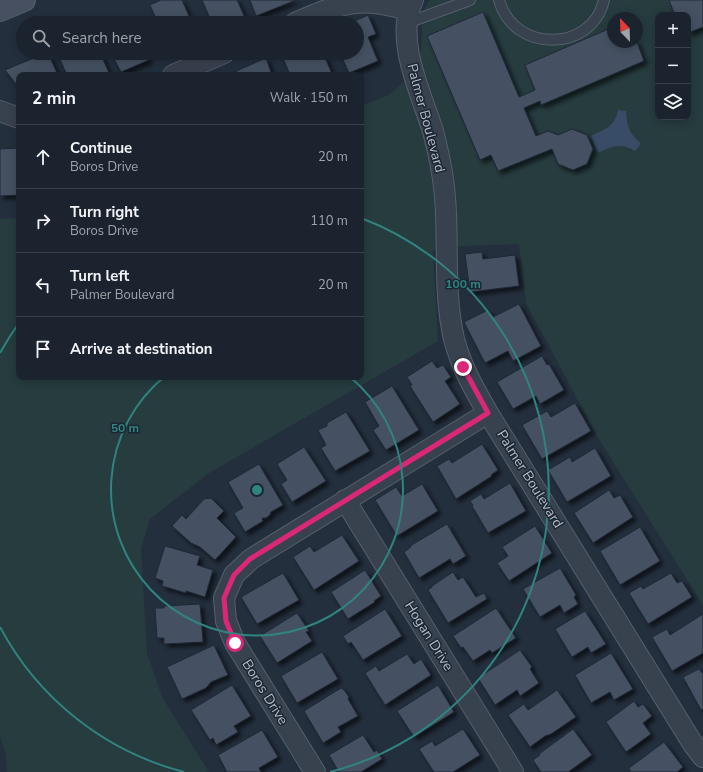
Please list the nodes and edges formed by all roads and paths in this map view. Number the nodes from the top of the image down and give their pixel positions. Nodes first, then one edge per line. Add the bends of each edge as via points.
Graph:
1 (24, 0) edge
2 (470, 0) edge
3 (499, 0) edge
4 (604, 0) edge
5 (0, 10) edge
6 (409, 11) edge
7 (311, 16) edge
8 (208, 60) edge
9 (180, 72) edge
10 (0, 111) edge
11 (16, 117) edge
12 (488, 413) junction
13 (345, 500) junction
14 (703, 757) edge
15 (315, 772) edge
16 (513, 772) edge

1 - 5 street
2 - 6 lane
3 - 4 lane via 511,23 525,34 543,40 561,40 579,33 593,22
6 - 7 street via 374,3 352,2
6 - 12 street, Palmer Boulevard via 406,38 412,68 433,133 446,204 448,302 454,338 463,367
8 - 9 street
10 - 11 street
12 - 13 street, Boros Drive
12 - 14 street, Palmer Boulevard
13 - 15 street, Boros Drive via 250,559 234,575 224,598 226,621 235,643
13 - 16 street, Hogan Drive

